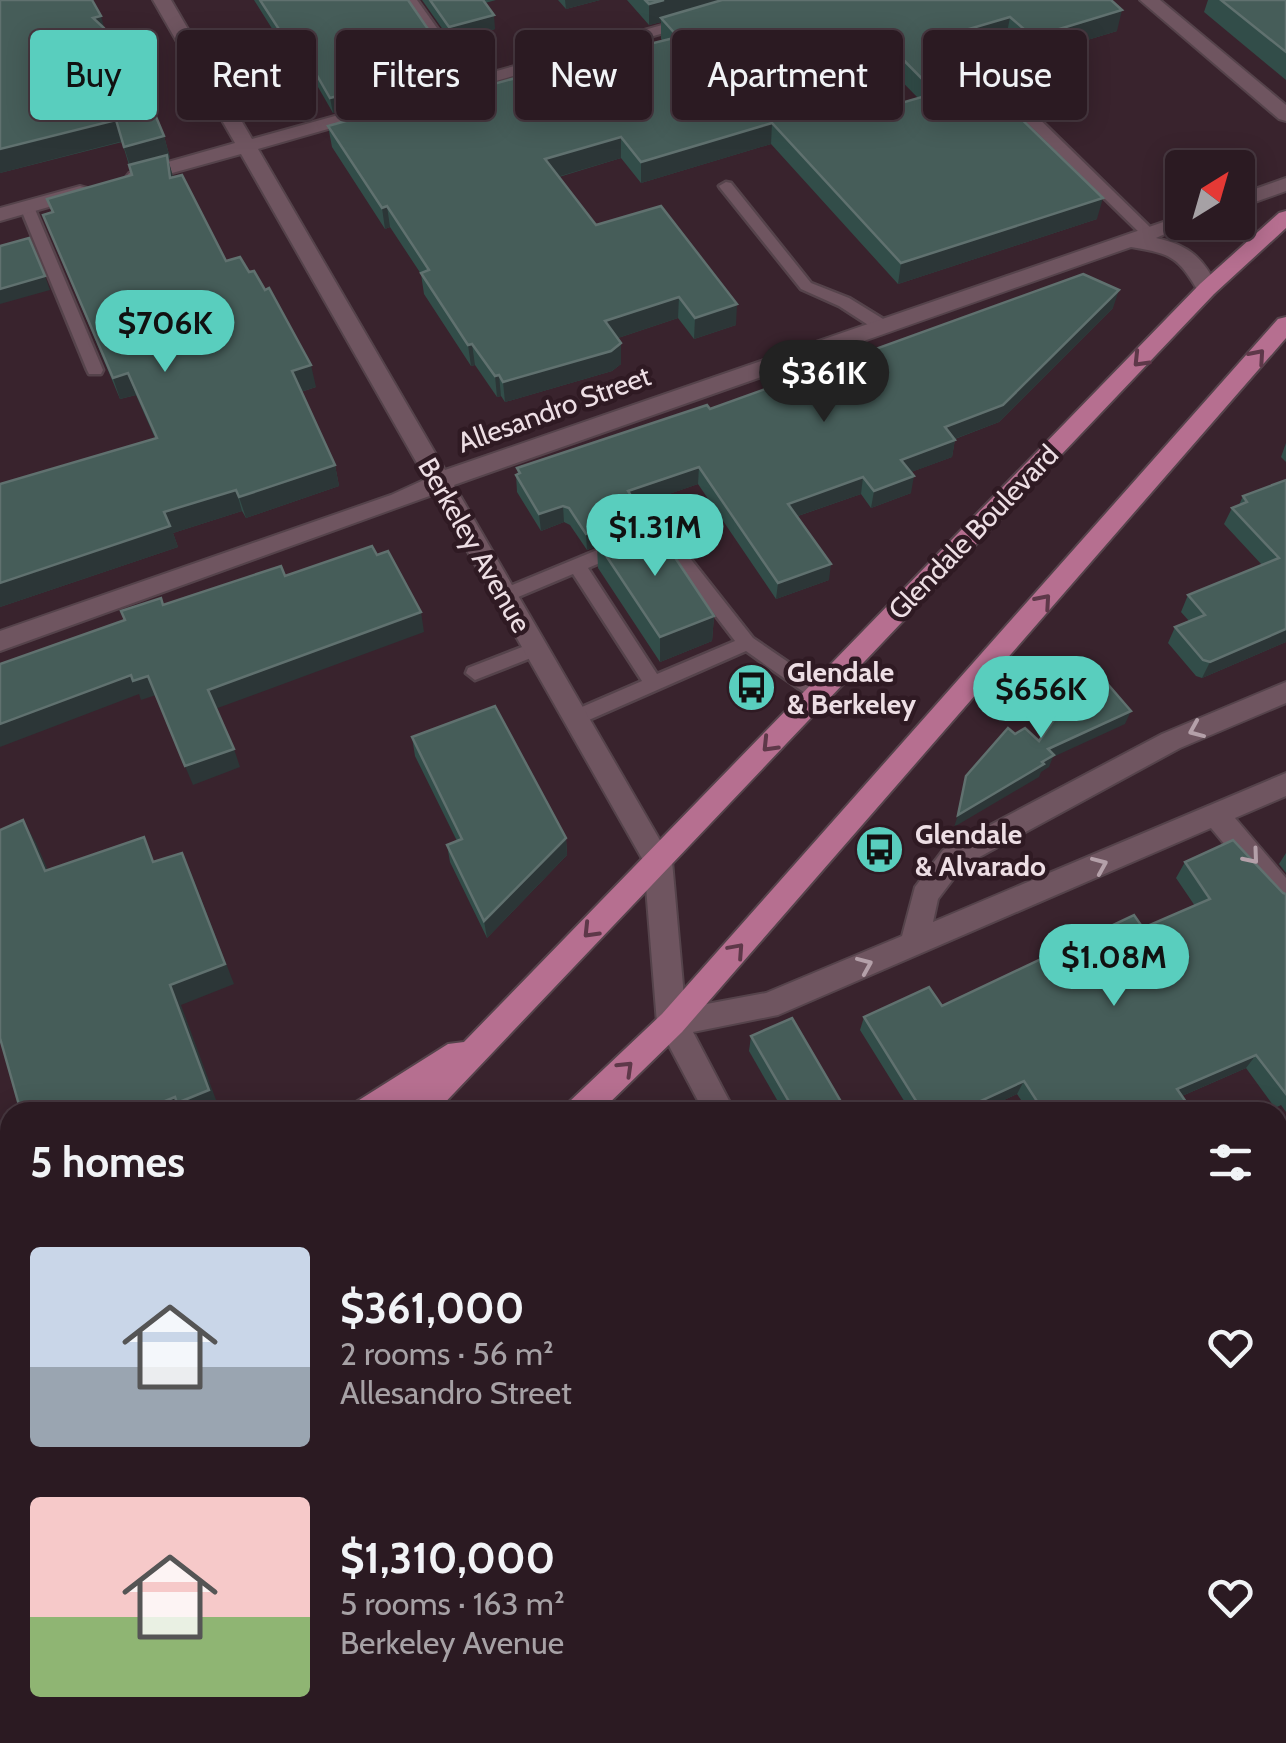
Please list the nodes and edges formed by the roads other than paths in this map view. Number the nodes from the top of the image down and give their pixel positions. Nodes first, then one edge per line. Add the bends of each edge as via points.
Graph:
1 (162, 0) edge
2 (410, 0) edge
3 (1149, 0) edge
4 (717, 16) edge
5 (431, 30) edge
6 (495, 77) edge
7 (1286, 115) edge
8 (339, 120) edge
9 (1031, 120) edge
10 (245, 146) junction
11 (1286, 184) edge
12 (726, 186) dead end
13 (1255, 196) edge
14 (27, 207) junction
15 (0, 214) edge
16 (1286, 217) edge
17 (1165, 228) edge
18 (1140, 237) junction
19 (1207, 289) junction
20 (1286, 324) edge
21 (882, 326) junction
22 (96, 370) edge
23 (439, 484) junction
24 (577, 565) junction
25 (504, 596) junction
26 (0, 641) edge
27 (746, 643) junction
28 (535, 649) junction
29 (475, 673) dead end
30 (654, 684) junction
31 (1286, 692) edge
32 (819, 693) junction
33 (575, 718) junction
34 (1286, 784) edge
35 (1217, 816) junction
36 (658, 861) junction
37 (1286, 898) edge
38 (914, 944) junction
39 (672, 1023) junction
40 (501, 1025) junction
41 (382, 1102) edge
42 (426, 1102) edge
43 (590, 1102) edge
44 (715, 1102) edge

1 - 10 street, Berkeley Avenue
2 - 5 lane
3 - 7 street
4 - 6 street
8 - 10 street
9 - 18 lane
10 - 14 street
10 - 23 street, Berkeley Avenue
11 - 13 street
12 - 21 lane via 806,286
14 - 15 street
14 - 22 lane
16 - 19 main road, Glendale Boulevard
17 - 18 street, Allesandro Street
18 - 19 street via 1199,266
18 - 21 street, Allesandro Street
19 -> 32 main road, Glendale Boulevard
39 -> 20 main road
21 - 23 street, Allesandro Street
23 - 25 street, Berkeley Avenue
23 - 26 street, Allesandro Street
24 - 25 lane
24 - 27 lane via 648,536 665,538
24 - 30 lane
25 - 28 street, Berkeley Avenue
27 - 30 lane
27 - 32 lane
28 - 29 lane
28 - 33 street, Berkeley Avenue
30 - 33 lane
31 -> 38 street via 1171,741 953,858 925,895
32 -> 36 main road, Glendale Boulevard
33 - 36 street, Berkeley Avenue
34 - 35 street
35 -> 37 street
38 -> 35 street
36 - 39 street, Berkeley Avenue
36 -> 40 main road, Glendale Boulevard
39 -> 38 street via 768,1006
43 -> 39 main road
39 - 44 street, Berkeley Avenue
40 - 41 main road
40 - 42 main road, Glendale Boulevard

